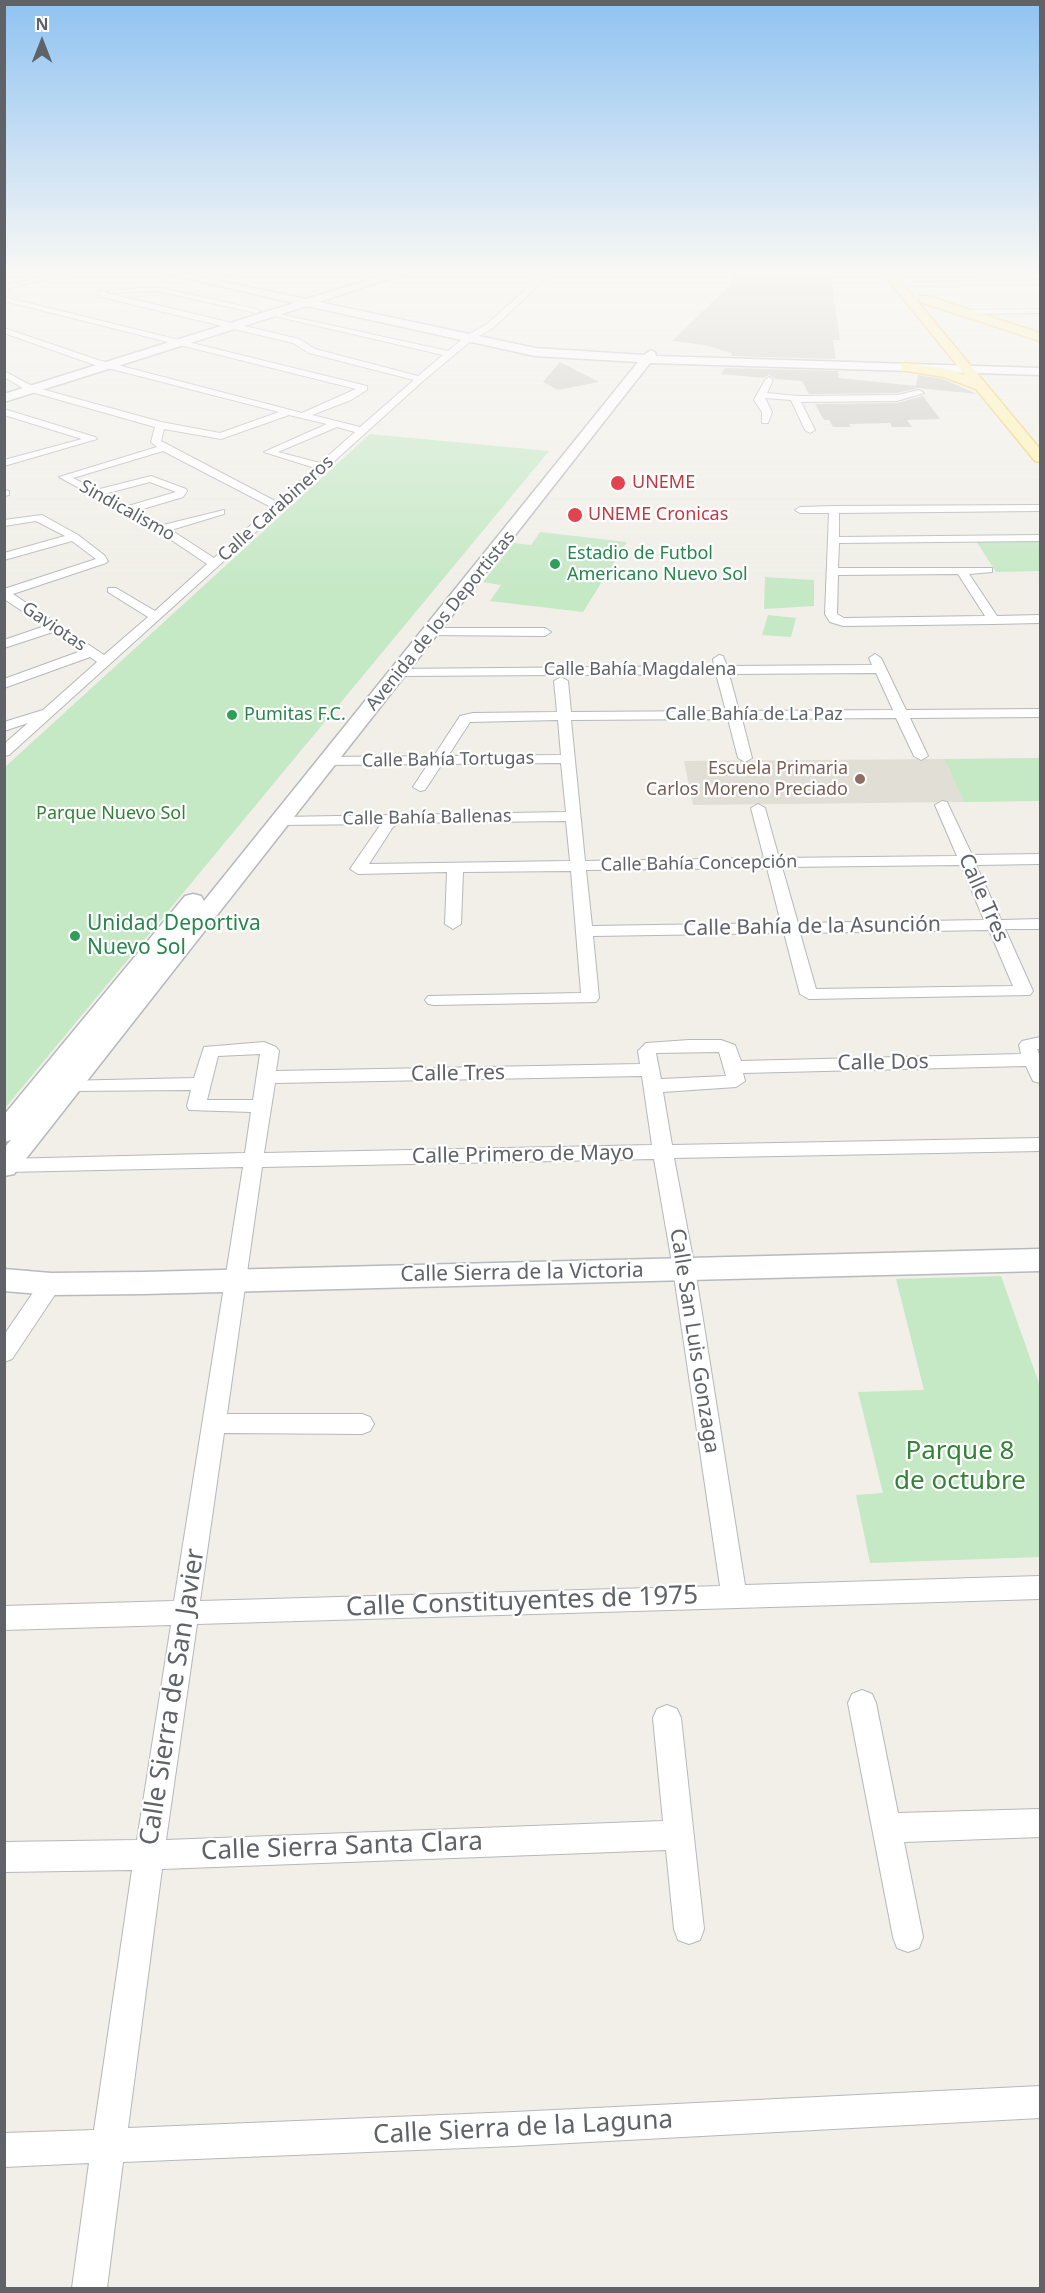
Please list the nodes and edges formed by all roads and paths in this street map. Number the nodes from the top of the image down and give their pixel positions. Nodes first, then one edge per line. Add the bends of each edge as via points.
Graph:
1 (12, 378) edge
2 (46, 378) edge
3 (54, 378) edge
4 (159, 378) edge
5 (323, 378) edge
6 (416, 378) edge
7 (624, 378) edge
8 (960, 378) edge
9 (973, 378) edge
10 (991, 378) edge
11 (4, 379) edge
12 (420, 379) joint
13 (769, 380) dead end
14 (995, 382) dead end
15 (24, 385) junction
16 (980, 386) junction
17 (4, 390) edge
18 (919, 393) dead end
19 (761, 395) junction
20 (4, 398) edge
21 (795, 399) junction
22 (4, 412) edge
23 (288, 412) junction
24 (302, 416) junction
25 (765, 421) dead end
26 (336, 424) junction
27 (160, 425) junction
28 (1015, 426) junction
29 (1035, 426) dead end
30 (810, 430) dead end
31 (363, 431) junction
32 (164, 448) junction
33 (4, 449) edge
34 (567, 449) junction
35 (29, 456) junction
36 (1041, 458) edge
37 (4, 463) edge
38 (322, 467) junction
39 (96, 493) junction
40 (278, 507) junction
41 (1041, 508) edge
42 (834, 509) junction
43 (127, 510) junction
44 (800, 510) dead end
45 (220, 512) dead end
46 (502, 517) junction
47 (523, 519) junction
48 (4, 523) edge
49 (942, 524) junction
50 (162, 529) junction
51 (74, 537) junction
52 (969, 538) junction
53 (1041, 538) edge
54 (834, 540) junction
55 (4, 557) edge
56 (214, 563) junction
57 (961, 570) junction
58 (833, 572) junction
59 (112, 590) dead end
60 (4, 593) edge
61 (449, 599) junction
62 (18, 602) junction
63 (4, 606) edge
64 (155, 616) junction
65 (1041, 619) edge
66 (993, 620) junction
67 (54, 627) junction
68 (432, 632) junction
69 (545, 632) dead end
70 (4, 644) edge
71 (91, 652) junction
72 (104, 661) junction
73 (721, 664) junction
74 (400, 672) junction
75 (561, 681) dead end
76 (4, 684) edge
77 (51, 711) junction
78 (1041, 713) edge
79 (901, 714) junction
80 (735, 715) junction
81 (564, 717) junction
82 (4, 727) edge
83 (4, 752) edge
84 (921, 756) dead end
85 (745, 758) dead end
86 (568, 759) junction
87 (438, 760) junction
88 (328, 761) junction
89 (420, 787) dead end
90 (942, 805) dead end
91 (758, 808) dead end
92 (573, 816) junction
93 (398, 819) junction
94 (281, 820) junction
95 (253, 842) junction
96 (1041, 859) edge
97 (966, 860) junction
98 (773, 863) junction
99 (578, 866) junction
100 (455, 867) junction
101 (453, 924) dead end
102 (1041, 924) edge
103 (995, 925) junction
104 (790, 928) junction
105 (583, 931) junction
106 (434, 1000) dead end
107 (1036, 1052) edge
108 (733, 1067) junction
109 (265, 1077) junction
110 (1041, 1077) edge
111 (651, 1078) junction
112 (200, 1084) junction
113 (70, 1085) junction
114 (260, 1106) junction
115 (4, 1132) edge
116 (1041, 1144) edge
117 (663, 1152) junction
118 (254, 1160) junction
119 (5, 1166) edge
120 (1041, 1260) edge
121 (684, 1269) junction
122 (236, 1279) junction
123 (4, 1280) edge
124 (51, 1284) junction
125 (4, 1353) edge
126 (212, 1423) junction
127 (362, 1424) dead end
128 (1041, 1588) edge
129 (734, 1596) junction
130 (187, 1613) junction
131 (4, 1618) edge
132 (862, 1703) dead end
133 (667, 1718) dead end
134 (1041, 1823) edge
135 (885, 1828) junction
136 (679, 1834) junction
137 (149, 1855) junction
138 (4, 1857) edge
139 (689, 1929) dead end
140 (908, 1937) dead end
141 (1041, 2102) edge
142 (109, 2145) junction
143 (4, 2150) edge
144 (89, 2289) edge

1 - 15 street
2 - 15 street
3 - 15 street
4 - 23 street
5 - 24 street via 364,388 353,399
6 - 12 street
7 - 34 street, Avenida de los Deportistas
8 - 16 main road
9 - 16 main road
10 - 14 main road
11 - 15 street
12 - 31 street, Calle Carabineros via 383,408
13 - 19 street
15 - 17 street
15 - 20 street
15 - 27 street
16 - 28 main road
18 - 21 street via 897,398
19 - 21 street
19 - 25 street via 759,400 767,412
21 - 30 street
22 - 35 street via 92,439
23 - 24 street
23 - 27 street via 216,437
24 - 26 street
26 - 31 street
26 - 38 street via 269,452
27 - 32 street via 156,442
28 - 29 main road
28 - 36 main road
31 - 38 street, Calle Carabineros
32 - 39 street, Sindicalismo via 65,476
32 - 40 street
33 - 35 street
34 - 46 street, Avenida de los Deportistas
34 - 47 street, Avenida de los Deportistas
35 - 37 street
38 - 40 street, Calle Carabineros
39 - 43 street, Sindicalismo
39 - 43 street via 151,479 182,491
40 - 56 street, Calle Carabineros
41 - 49 street
42 - 44 street
42 - 49 street
42 - 54 street
43 - 50 street, Sindicalismo
45 - 50 street
46 - 47 street
46 - 61 street, Avenida de los Deportistas
47 - 61 street, Avenida de los Deportistas
48 - 51 street via 38,518
49 - 52 street
49 - 54 street
50 - 56 street, Sindicalismo
51 - 55 street
51 - 60 street via 102,561
52 - 53 street
52 - 57 street via 988,570
54 - 58 street
56 - 64 street, Calle Carabineros
57 - 58 street
57 - 66 street
58 - 66 street via 831,614 843,622
59 - 64 street
60 - 62 street, Gaviotas
61 - 68 street, Avenida de los Deportistas
61 - 95 street, Avenida de los Deportistas
62 - 63 street
62 - 67 street, Gaviotas
64 - 72 street, Calle Carabineros
65 - 66 street
67 - 70 street
67 - 71 street, Gaviotas
68 - 69 street
68 - 74 street, Avenida de los Deportistas
71 - 72 street, Gaviotas
71 - 76 street
72 - 77 street, Calle Carabineros
73 - 74 street, Calle Bahía Magdalena
73 - 79 street, Calle Bahía Magdalena via 877,663
73 - 80 street
74 - 88 street, Avenida de los Deportistas
75 - 81 street
77 - 82 street
77 - 83 street, Calle Carabineros
78 - 79 street, Calle Bahía de La Paz
79 - 80 street, Calle Bahía de La Paz
79 - 84 street
80 - 81 street, Calle Bahía de La Paz
80 - 85 street
81 - 86 street
81 - 87 street, Calle Bahía de La Paz via 469,717
86 - 87 street, Calle Bahía Tortugas
86 - 92 street
87 - 88 street, Calle Bahía Tortugas
87 - 89 street
88 - 94 street, Avenida de los Deportistas
90 - 97 street, Calle Tres
91 - 98 street
92 - 93 street, Calle Bahía Ballenas
92 - 99 street
93 - 94 street, Calle Bahía Ballenas
93 - 100 street, Calle Bahía Concepción via 388,824 358,868
94 - 95 street, Avenida de los Deportistas
95 - 113 street, Avenida de los Deportistas
95 - 115 street, Avenida de los Deportistas
96 - 97 street, Calle Bahía Concepción
97 - 98 street, Calle Bahía Concepción
97 - 103 street, Calle Tres
98 - 99 street, Calle Bahía Concepción
98 - 104 street
99 - 100 street, Calle Bahía Concepción
99 - 105 street
100 - 101 street
102 - 103 street, Calle Bahía de la Asunción
103 - 104 street, Calle Bahía de la Asunción
103 - 104 street, Calle Tres via 1024,991 809,994
104 - 105 street, Calle Bahía de la Asunción
105 - 106 street via 590,998
107 - 108 street, Calle Dos
107 - 110 street
108 - 111 street via 736,1081 732,1082
108 - 111 street, Calle San Luis Gonzaga via 726,1046 652,1047 647,1051
109 - 111 street, Calle Tres
109 - 112 street, Calle Sierra de San Javier via 268,1049 214,1049 207,1054
109 - 114 street, Calle Sierra de San Javier
111 - 117 street, Calle San Luis Gonzaga
112 - 113 street
112 - 114 street, Calle Sierra de San Javier via 196,1106
113 - 119 street, Avenida de los Deportistas
114 - 118 street, Calle Sierra de San Javier
116 - 117 street, Calle Primero de Mayo
117 - 118 street, Calle Primero de Mayo
117 - 121 street, Calle San Luis Gonzaga
118 - 119 street, Calle Primero de Mayo
118 - 122 street, Calle Sierra de San Javier
120 - 121 street, Calle Sierra de la Victoria
121 - 122 street, Calle Sierra de la Victoria
121 - 129 street, Calle San Luis Gonzaga
122 - 124 street, Calle Sierra de la Victoria
122 - 126 street, Calle Sierra de San Javier
123 - 124 street, Calle Sierra de la Victoria
124 - 125 street
126 - 127 street
126 - 130 street, Calle Sierra de San Javier
128 - 129 street, Calle Constituyentes de 1975
129 - 130 street, Calle Constituyentes de 1975
130 - 131 street, Calle Constituyentes de 1975
130 - 137 street, Calle Sierra de San Javier
132 - 135 street
133 - 136 street
134 - 135 street
135 - 140 street
136 - 137 street, Calle Sierra Santa Clara
136 - 139 street
137 - 138 street, Calle Sierra Santa Clara
137 - 142 street, Calle Sierra de San Javier
141 - 142 street, Calle Sierra de la Laguna
142 - 143 street, Calle Sierra de la Laguna
142 - 144 street, Calle Sierra de San Javier

